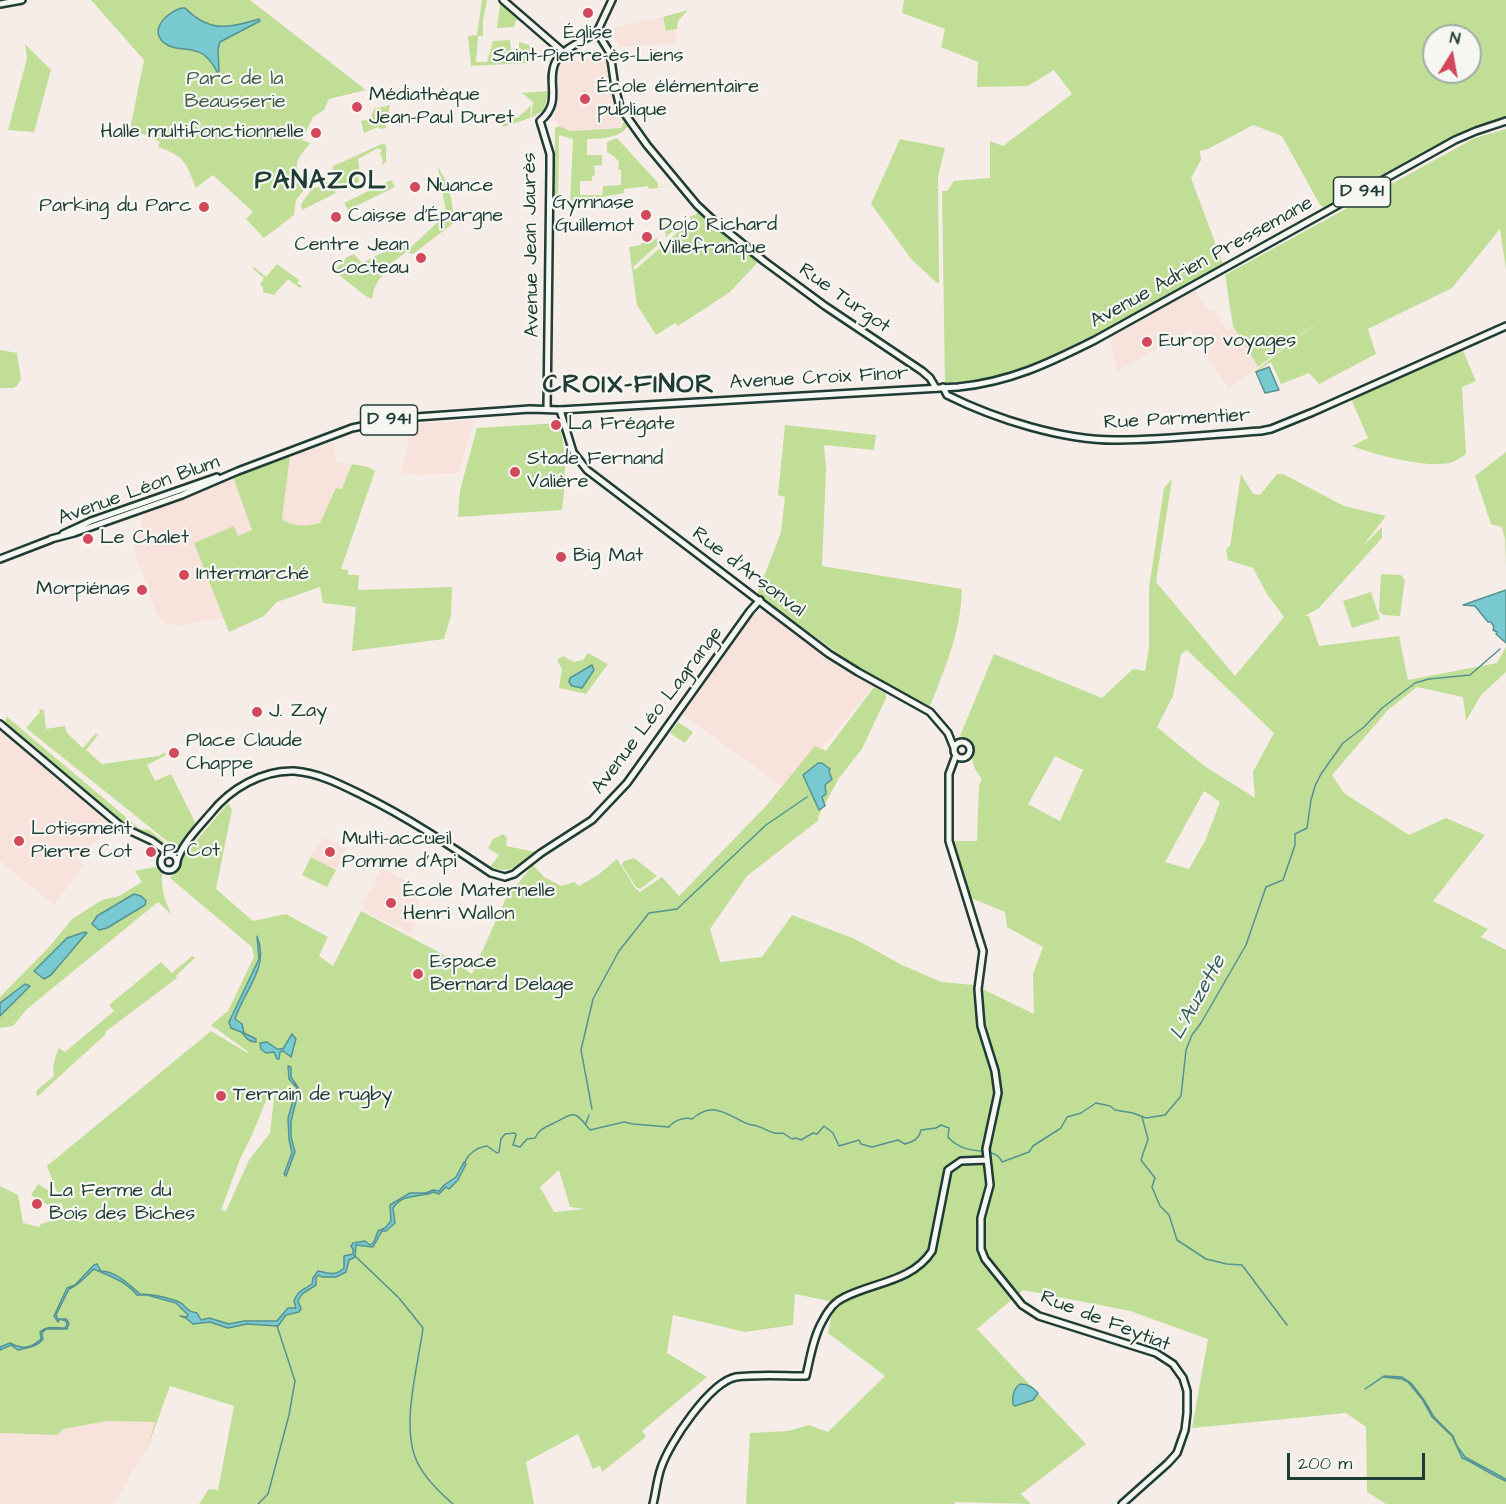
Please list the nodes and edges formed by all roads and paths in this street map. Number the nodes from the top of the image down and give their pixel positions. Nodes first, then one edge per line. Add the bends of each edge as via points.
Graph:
1 (22, 0) edge
2 (503, 0) edge
3 (612, 0) edge
4 (0, 4) edge
5 (597, 32) junction
6 (563, 52) junction
7 (1506, 122) edge
8 (1506, 326) edge
9 (944, 387) junction
10 (936, 388) junction
11 (548, 410) junction
12 (560, 410) junction
13 (0, 559) edge
14 (760, 600) junction
15 (0, 724) edge
16 (948, 733) junction
17 (962, 742) junction
18 (954, 748) junction
19 (956, 755) junction
20 (159, 847) junction
21 (180, 852) junction
22 (170, 854) junction
23 (162, 858) junction
24 (177, 861) junction
25 (986, 1155) junction
26 (653, 1504) edge
27 (1122, 1504) edge

1 - 4 street
2 - 6 street
3 - 5 street
5 - 6 street
5 - 10 street, Rue Turgot via 610,53 620,107 700,208 825,306 922,371
6 - 11 street, Avenue Jean Jaurès via 555,63 551,108 540,121 550,154
7 - 9 street, Avenue Adrien Pressemane / D 941 via 1455,140 1051,362 998,381
8 - 9 street, Rue Parmentier via 1261,431 1090,438 1012,422 951,397
9 - 10 street, Avenue Adrien Pressemane / D 941
10 - 12 street, Avenue Croix Finor / D 941
11 - 12 street, Avenue Léon Blum / D 941
11 - 13 street, Avenue Léon Blum / D 941 via 402,418 338,432 136,509 91,521
12 - 14 street, Rue d'Arsonval via 573,452 587,470
14 - 16 street, Rue d'Arsonval via 829,654 930,712
14 - 21 street, Avenue Léo Lagrange via 612,801 592,820 514,874 505,877 491,873 396,813 332,780 292,771 270,774 240,787 214,808
15 - 20 street via 122,827
16 - 17 street, Rue d'Arsonval
16 - 18 street, Rue d'Arsonval
17 - 18 street
17 - 19 street via 968,745 969,752 964,757
18 - 19 street
19 - 25 street, Rue de Feytiat via 949,774 949,841 983,951 978,989 981,1026 998,1093
20 - 22 street
20 - 23 street
21 - 22 street
21 - 24 street
22 - 23 street
22 - 24 street
23 - 24 street via 167,870 175,867
25 - 26 street via 960,1161 948,1170 932,1251 926,1260 896,1280 842,1298 834,1305 821,1323 806,1376 735,1377 709,1394 666,1456
25 - 27 street, Rue de Feytiat via 990,1185 981,1218 981,1249 1022,1305 1039,1316 1156,1353 1173,1364 1183,1377 1188,1413 1177,1453

